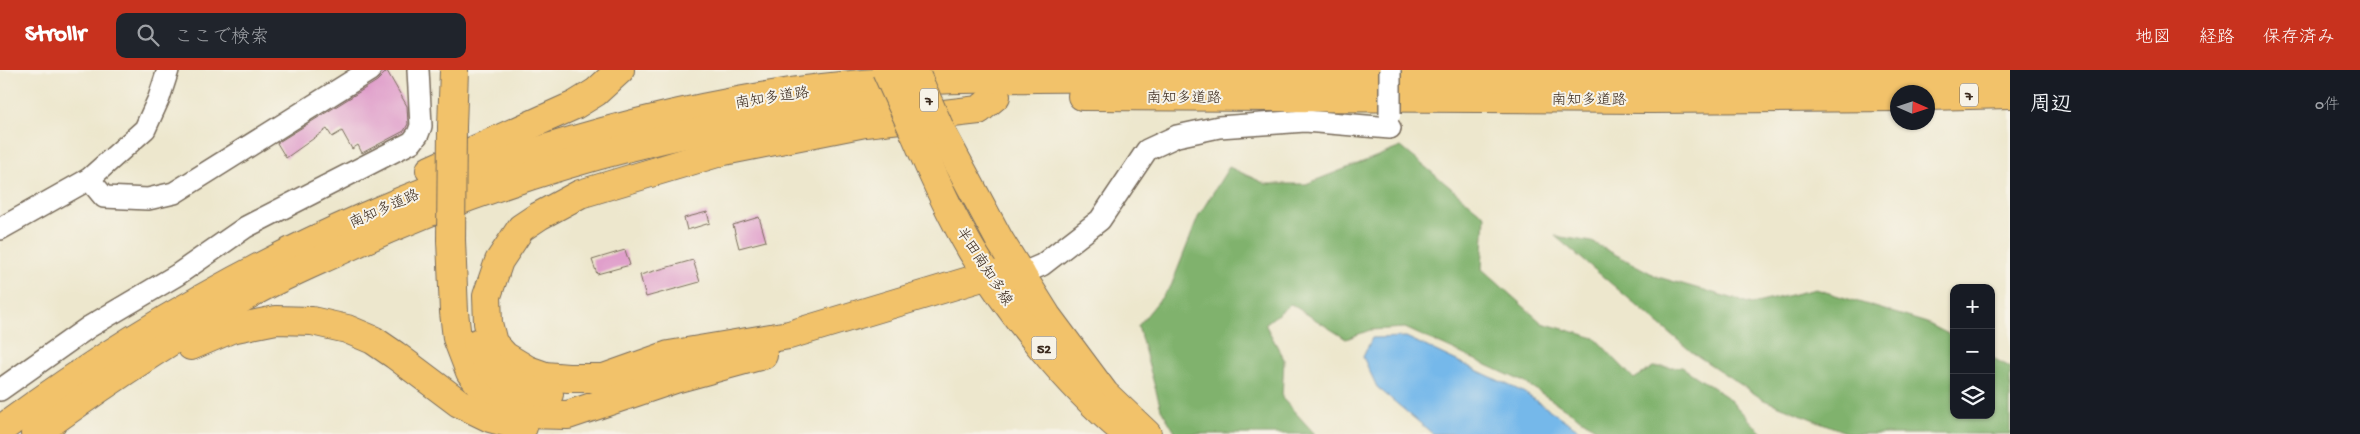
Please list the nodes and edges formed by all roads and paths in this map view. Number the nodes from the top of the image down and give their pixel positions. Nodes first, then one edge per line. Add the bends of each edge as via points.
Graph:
1 (168, 70) edge
2 (370, 70) edge
3 (418, 70) edge
4 (454, 70) edge
5 (464, 70) edge
6 (620, 70) edge
7 (886, 70) edge
8 (914, 70) edge
9 (1390, 70) edge
10 (2010, 71) edge
11 (1173, 73) edge
12 (2010, 94) edge
13 (996, 96) junction
14 (1935, 96) edge
15 (1890, 97) edge
16 (457, 127) junction
17 (928, 133) junction
18 (89, 179) junction
19 (0, 228) edge
20 (288, 252) junction
21 (1021, 274) junction
22 (995, 283) junction
23 (0, 390) edge
24 (606, 390) junction
25 (0, 430) edge
26 (35, 434) edge
27 (60, 434) edge
28 (1127, 434) edge
29 (1147, 434) edge

1 - 18 street via 146,129
2 - 18 street via 174,193 148,199 104,198
3 - 23 street via 421,126 412,142 246,227 177,275 89,327
4 - 16 main road
5 - 16 main road
6 - 20 main road via 596,92 575,105 391,188 299,236
7 - 17 main road, 半田南知多線 / 52, bridge
8 - 17 main road, 半田南知多線 / 52, bridge
9 - 21 street, bridge via 1390,121 1305,121 1219,127 1177,136 1146,150 1100,220 1042,265
10 - 11 main road, 南知多道路 / 7 via 1674,77
11 - 20 main road, 南知多道路 / 7 via 873,83 775,94 668,115 571,140 436,185
12 - 14 main road, 7
13 - 15 main road, 南知多道路 / 7
13 - 24 main road via 979,110 865,122 724,150 580,194 520,228 499,261 487,296 493,343 505,356 528,370
13 - 26 main road, 南知多道路 / 7 via 857,105 771,118 673,136 577,160 490,188 391,227 250,294 120,375
16 - 24 main road via 456,239 462,304 482,357 495,374 530,391 552,394
17 - 21 main road, 半田南知多線 / 52
17 - 22 main road, 半田南知多線 / 52 via 937,185 972,251
18 - 19 street
20 - 25 main road, 南知多道路 / 7 via 160,323
21 - 22 main road
21 - 29 main road, 半田南知多線 / 52 via 1047,316 1105,394
22 - 24 main road via 789,335 669,355
22 - 28 main road, 半田南知多線 / 52 via 1014,312 1072,382
24 - 27 main road via 570,427 534,429 508,424 459,403 372,340 347,329 312,321 276,320 232,328 189,347

